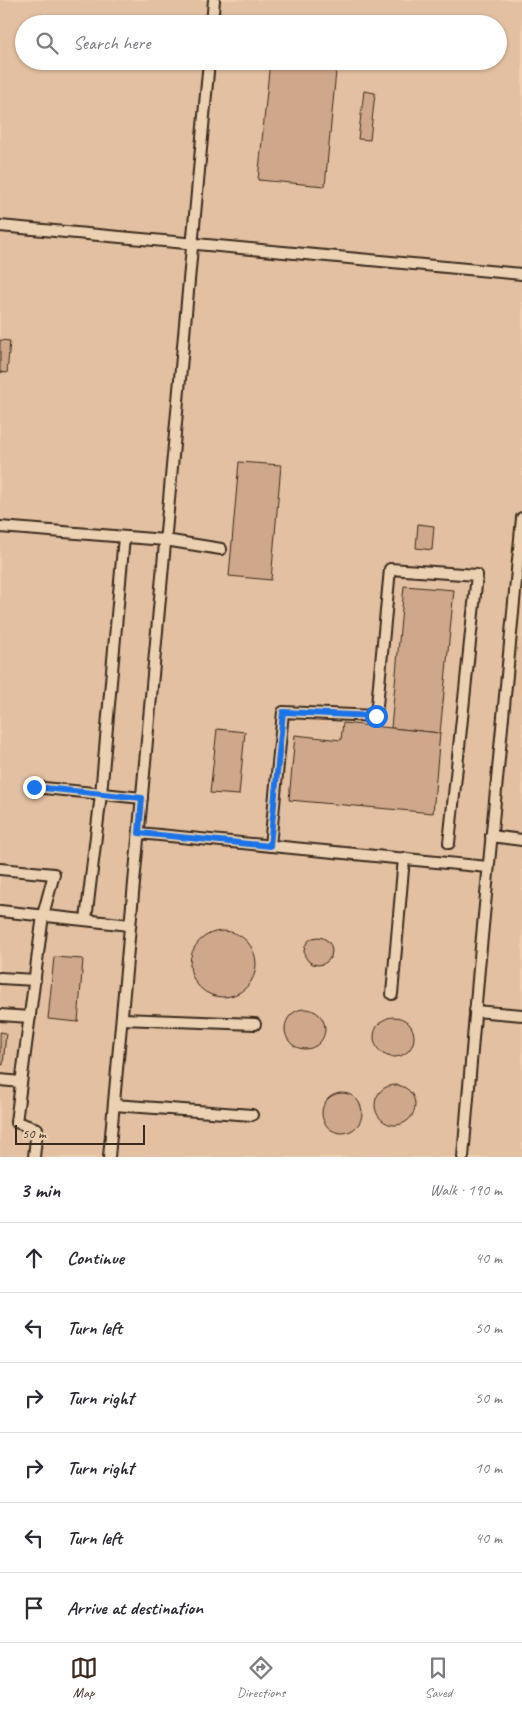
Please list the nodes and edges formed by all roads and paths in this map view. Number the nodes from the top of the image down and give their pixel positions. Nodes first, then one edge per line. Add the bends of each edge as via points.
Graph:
1 (214, 0) edge
2 (213, 15) edge
3 (208, 70) edge
4 (0, 226) edge
5 (192, 243) junction
6 (522, 274) edge
7 (522, 518) edge
8 (0, 527) edge
9 (124, 537) junction
10 (165, 540) junction
11 (221, 549) dead end
12 (511, 627) junction
13 (522, 628) edge
14 (34, 787) dead end
15 (101, 794) junction
16 (142, 798) junction
17 (139, 833) junction
18 (491, 836) junction
19 (522, 840) edge
20 (449, 843) dead end
21 (270, 846) junction
22 (404, 858) junction
23 (488, 866) junction
24 (0, 869) edge
25 (0, 911) edge
26 (43, 915) junction
27 (86, 920) junction
28 (130, 925) junction
29 (0, 978) edge
30 (34, 980) junction
31 (392, 994) dead end
32 (475, 1011) junction
33 (522, 1015) edge
34 (0, 1016) edge
35 (30, 1017) junction
36 (122, 1019) junction
37 (255, 1024) dead end
38 (0, 1080) edge
39 (21, 1082) junction
40 (114, 1105) junction
41 (252, 1115) dead end
42 (34, 1157) edge
43 (109, 1157) edge
44 (464, 1157) edge

1 - 2 lane
3 - 5 lane
4 - 5 lane
5 - 6 lane
5 - 10 lane
7 - 12 lane
8 - 9 lane
9 - 10 lane
9 - 15 lane
10 - 11 lane
10 - 16 lane
12 - 13 lane
12 - 18 lane
14 - 15 lane
15 - 16 lane
15 - 27 lane
16 - 17 lane
17 - 21 lane
17 - 28 lane
18 - 19 lane
18 - 23 lane
20 - 21 lane via 477,575 390,569 376,716 283,712
21 - 22 lane
22 - 23 lane
22 - 31 lane
23 - 32 lane
24 - 26 lane via 54,874
25 - 26 lane
26 - 27 lane
26 - 30 lane
27 - 28 lane
28 - 36 lane
29 - 30 lane
30 - 35 lane
32 - 33 lane
32 - 44 lane
34 - 35 lane
35 - 39 lane
36 - 37 lane
36 - 40 lane
38 - 39 lane
39 - 42 lane via 16,1122 36,1129
40 - 41 lane
40 - 43 lane

